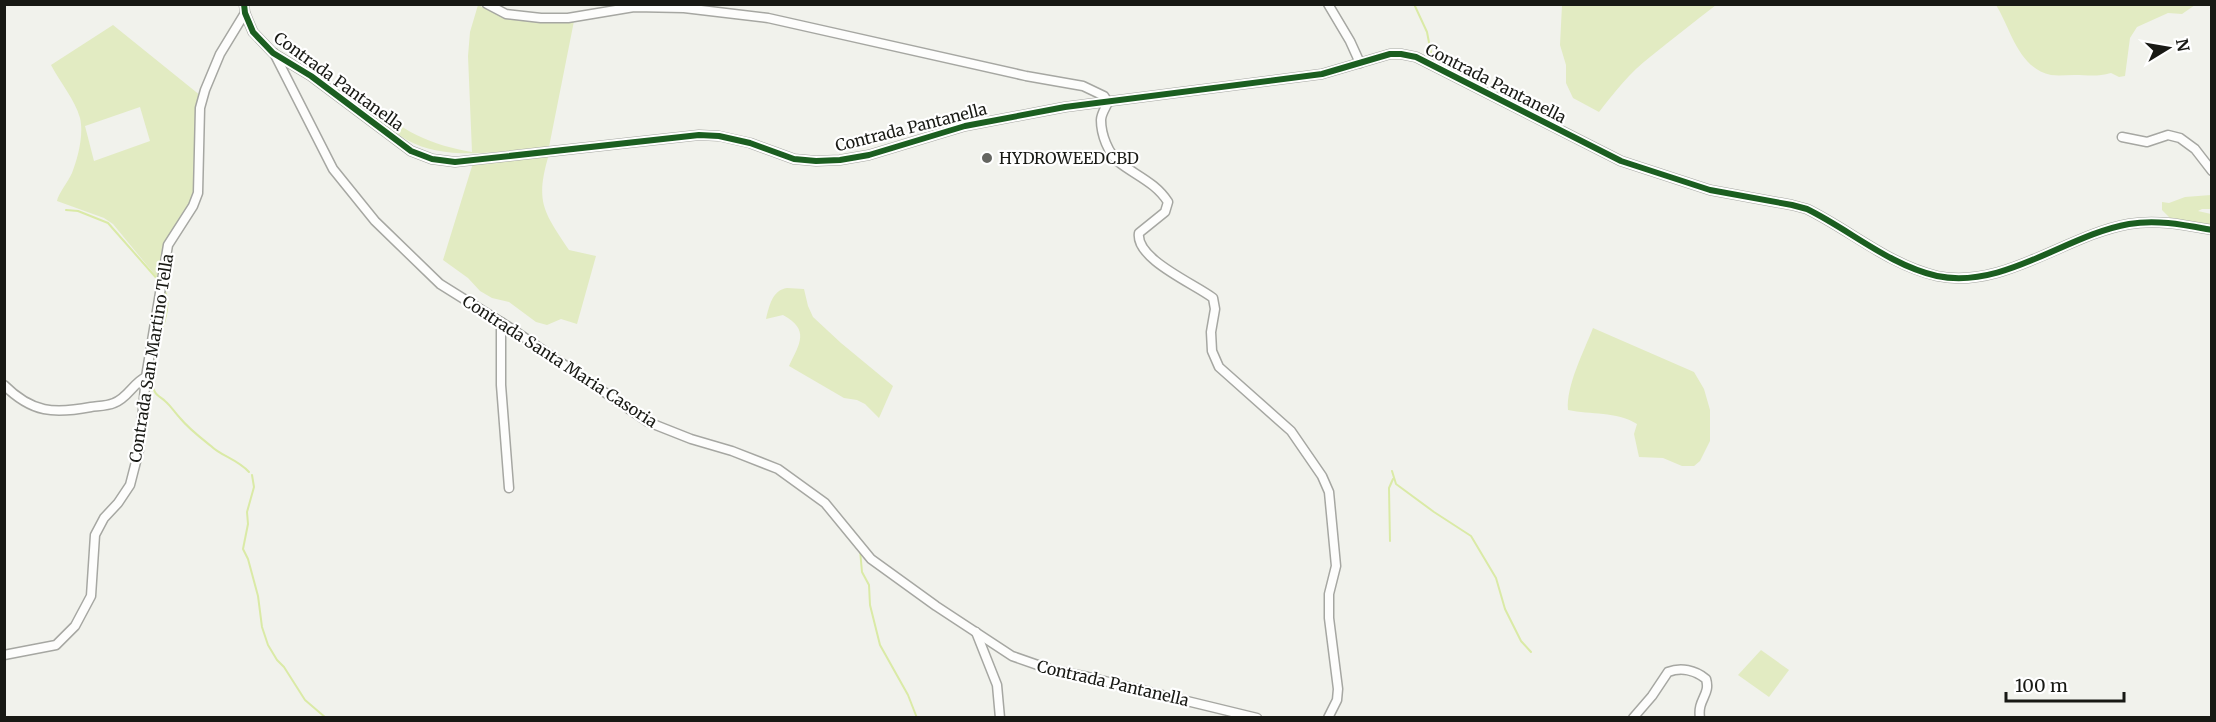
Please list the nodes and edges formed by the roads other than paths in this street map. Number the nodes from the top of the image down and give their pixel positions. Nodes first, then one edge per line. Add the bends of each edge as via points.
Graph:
1 (488, 4) edge
2 (1328, 4) edge
3 (244, 9) edge
4 (273, 53) junction
5 (1360, 63) junction
6 (1108, 102) junction
7 (2122, 137) dead end
8 (2211, 171) edge
9 (2211, 230) edge
10 (501, 322) junction
11 (146, 377) junction
12 (4, 386) edge
13 (509, 488) dead end
14 (976, 631) junction
15 (4, 655) edge
16 (1000, 717) edge
17 (1257, 717) edge
18 (1328, 717) edge
19 (1633, 717) edge
20 (1700, 717) edge

1 - 6 street via 506,14 541,18 644,7 768,18 1083,86
2 - 5 street
3 - 4 street, Contrada Pantanella via 257,38
3 - 11 street, Contrada San Martino Tella via 205,90 200,116 198,193 168,245
4 - 6 street, Contrada Pantanella via 411,151 455,162 699,135 750,143 794,159 840,160 965,126
4 - 10 street, Contrada Santa Maria Casoria via 333,169 375,221 440,284
5 - 6 street, Contrada Pantanella via 1322,74
5 - 9 street, Contrada Pantanella via 1390,54 1416,57 1621,161 1710,190 1807,209 1890,258 1949,278 2002,271 2092,234 2130,224 2172,223
6 - 18 street via 1101,117 1109,149 1118,162 1159,190 1168,202 1166,212 1138,233 1144,253 1213,298 1212,351 1219,367 1291,431 1329,492 1336,566 1329,594 1329,618 1338,689
7 - 8 street via 2147,142 2168,135 2180,138 2195,149
10 - 13 street via 501,385
10 - 14 street, Contrada Santa Maria Casoria via 648,422 778,470 825,503 872,559
11 - 12 street via 114,404 72,411 34,407
11 - 15 street, Contrada San Martino Tella via 139,450 130,485 96,535 91,596 86,606 75,626 56,645
14 - 16 street via 997,685
14 - 17 street, Contrada Pantanella via 1012,656 1052,670
19 - 20 street via 1668,672 1683,669 1706,679 1707,692 1699,707

